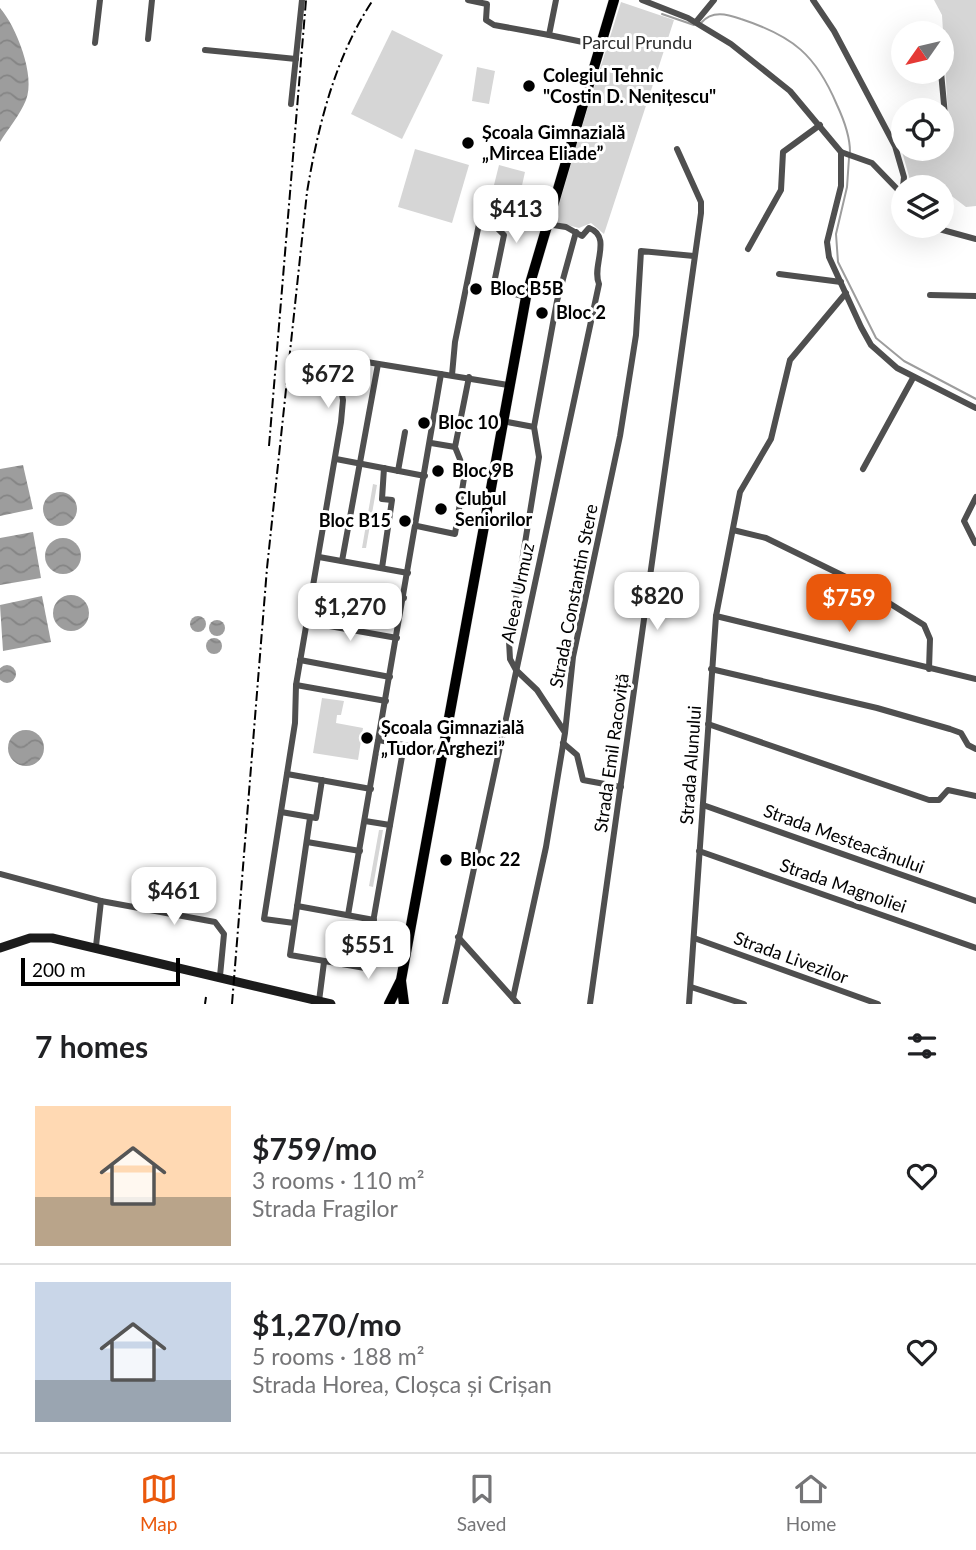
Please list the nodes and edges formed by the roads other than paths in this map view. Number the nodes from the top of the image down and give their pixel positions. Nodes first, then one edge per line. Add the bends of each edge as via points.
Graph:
1 (100, 0) edge
2 (152, 0) edge
3 (302, 0) edge
4 (468, 0) edge
5 (556, 0) edge
6 (614, 0) edge
7 (642, 0) edge
8 (714, 0) edge
9 (813, 0) edge
10 (696, 22) junction
11 (549, 35) junction
12 (148, 38) dead end
13 (96, 43) dead end
14 (602, 46) junction
15 (205, 50) dead end
16 (296, 59) junction
17 (291, 104) dead end
18 (820, 125) junction
19 (891, 138) edge
20 (677, 149) dead end
21 (844, 153) junction
22 (891, 180) edge
23 (547, 224) junction
24 (576, 232) junction
25 (954, 233) edge
26 (976, 239) edge
27 (748, 249) dead end
28 (694, 256) junction
29 (779, 274) dead end
30 (841, 282) junction
31 (846, 293) junction
32 (930, 296) dead end
33 (976, 296) edge
34 (526, 297) junction
35 (336, 362) junction
36 (314, 363) dead end
37 (378, 364) junction
38 (441, 374) junction
39 (452, 375) junction
40 (469, 377) junction
41 (913, 378) junction
42 (508, 385) junction
43 (976, 408) edge
44 (502, 421) junction
45 (534, 426) junction
46 (405, 432) dead end
47 (431, 443) junction
48 (455, 447) junction
49 (336, 459) junction
50 (360, 463) junction
51 (384, 468) junction
52 (863, 470) dead end
53 (398, 471) junction
54 (425, 476) junction
55 (976, 497) edge
56 (416, 526) junction
57 (733, 530) junction
58 (975, 543) edge
59 (318, 557) junction
60 (342, 561) junction
61 (382, 568) junction
62 (408, 573) junction
63 (312, 596) junction
64 (404, 598) junction
65 (716, 617) junction
66 (307, 622) junction
67 (397, 638) junction
68 (300, 660) junction
69 (929, 668) junction
70 (516, 670) junction
71 (711, 670) junction
72 (390, 677) junction
73 (976, 679) edge
74 (296, 685) junction
75 (386, 701) junction
76 (708, 724) junction
77 (565, 733) junction
78 (379, 740) junction
79 (563, 743) junction
80 (404, 745) junction
81 (976, 750) edge
82 (442, 753) junction
83 (287, 774) junction
84 (322, 780) junction
85 (621, 787) junction
86 (371, 789) junction
87 (976, 796) edge
88 (702, 805) junction
89 (281, 812) junction
90 (310, 818) junction
91 (365, 821) junction
92 (390, 825) junction
93 (307, 842) junction
94 (360, 851) junction
95 (699, 851) junction
96 (0, 874) edge
97 (100, 901) junction
98 (976, 901) edge
99 (297, 906) junction
100 (348, 915) junction
101 (374, 920) junction
102 (294, 923) junction
103 (458, 937) junction
104 (694, 937) junction
105 (96, 946) junction
106 (369, 947) junction
107 (0, 948) edge
108 (976, 948) edge
109 (406, 954) junction
110 (324, 962) junction
111 (220, 976) junction
112 (401, 980) junction
113 (691, 987) junction
114 (513, 998) junction
115 (319, 1001) junction
116 (330, 1004) edge
117 (389, 1004) edge
118 (404, 1004) edge
119 (444, 1004) edge
120 (518, 1004) edge
121 (590, 1004) edge
122 (690, 1004) edge
123 (744, 1004) edge
124 (878, 1004) edge

1 - 13 street
2 - 12 street
3 - 16 street
4 - 11 street via 488,4 486,20 494,25
5 - 11 street
6 - 14 main road
7 - 10 street
8 - 10 street
9 - 19 street
10 - 18 street via 790,91
11 - 14 street
14 - 23 main road
15 - 16 street
16 - 17 street
18 - 21 street
18 - 27 street via 783,152 780,190
20 - 28 street, Strada Emil Racoviță via 701,202
21 - 22 street via 872,163
21 - 30 street via 827,242
23 - 24 street, Aleea Urmuz
23 - 34 main road
24 - 45 street via 557,301
24 - 70 street, Aleea Urmuz via 582,236 589,228 602,243 595,275 599,284
25 - 26 street
28 - 77 street, Strada Constantin Stere via 641,251 636,335 606,511 573,657
28 - 85 street, Strada Emil Racoviță
29 - 30 street
30 - 31 street
31 - 41 street via 871,345
31 - 57 street, Strada Alunului via 790,360 776,425 741,487
32 - 33 street
34 - 39 street via 493,288 504,235 496,227 479,224
34 - 42 main road
35 - 36 street
35 - 37 street via 336,358
35 - 49 street via 343,400
37 - 38 street
37 - 50 street
38 - 39 street
38 - 47 street
39 - 40 street
40 - 42 street
40 - 48 street
41 - 43 street
41 - 52 street
42 - 44 main road
44 - 45 street
44 - 82 main road
45 - 70 street via 537,482 509,641
46 - 53 street
47 - 48 street
47 - 54 street
48 - 56 street via 465,472 456,534
49 - 50 street
49 - 59 street
50 - 51 street
50 - 60 street
51 - 53 street
51 - 61 street via 383,499 392,500
53 - 54 street
54 - 56 street
55 - 58 street via 964,521
56 - 62 street
57 - 65 street, Strada Alunului
57 - 69 street via 766,538 854,581 924,625 930,639
59 - 60 street
59 - 63 street
60 - 61 street
61 - 62 street
62 - 64 street
63 - 64 street via 346,602 349,589
63 - 66 street
64 - 67 street
65 - 69 street
65 - 71 street, Strada Alunului
66 - 67 street
66 - 68 street
67 - 72 street
68 - 72 street
68 - 74 street
69 - 73 street
70 - 77 street via 537,691
70 - 103 street, Aleea Urmuz
71 - 76 street, Strada Alunului
71 - 81 street via 950,729 961,733
72 - 75 street
74 - 75 street
74 - 83 street
75 - 78 street
76 - 87 street via 929,800 939,800 948,790
76 - 88 street, Strada Alunului
77 - 79 street, Strada Constantin Stere
78 - 80 street
78 - 86 street
79 - 85 street via 577,755 583,779
79 - 114 street, Strada Constantin Stere
80 - 82 street
80 - 92 street
82 - 109 main road
83 - 84 street
83 - 89 street
84 - 86 street
84 - 90 street via 316,818
85 - 121 street, Strada Emil Racoviță
86 - 91 street
88 - 95 street, Strada Alunului
88 - 98 street, Strada Mesteacănului
89 - 90 street
89 - 102 street via 264,919
90 - 93 street
91 - 92 street
91 - 94 street
92 - 101 street
93 - 94 street
93 - 99 street
94 - 100 street
95 - 104 street, Strada Alunului
95 - 108 street, Strada Magnoliei
96 - 97 street
97 - 105 street
97 - 111 street via 215,922 224,934
99 - 100 street
99 - 102 street
100 - 101 street
101 - 106 street
102 - 110 street via 290,955
103 - 114 street
103 - 119 street, Aleea Urmuz
104 - 113 street, Strada Alunului
104 - 124 street, Strada Livezilor
105 - 107 street via 30,938
105 - 111 street
106 - 109 street
106 - 110 street via 365,968
109 - 112 main road
110 - 115 street
111 - 115 street
112 - 117 main road
112 - 118 main road
113 - 122 street, Strada Alunului
113 - 123 street
114 - 120 street
115 - 116 street

